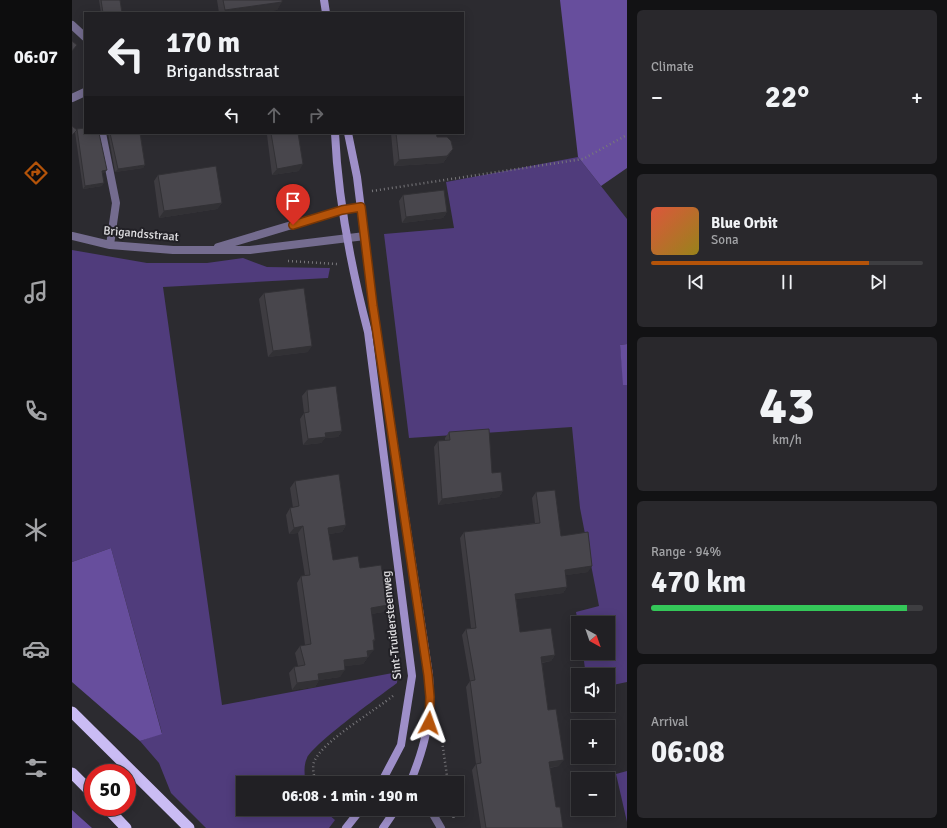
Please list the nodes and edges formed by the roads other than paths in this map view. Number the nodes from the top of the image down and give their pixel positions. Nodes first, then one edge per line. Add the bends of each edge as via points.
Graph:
1 (324, 0) edge
2 (326, 12) edge
3 (72, 25) edge
4 (84, 36) edge
5 (84, 92) edge
6 (72, 98) edge
7 (102, 134) edge
8 (335, 134) edge
9 (348, 134) edge
10 (361, 207) junction
11 (342, 210) junction
12 (72, 236) edge
13 (365, 236) junction
14 (347, 239) junction
15 (110, 245) junction
16 (209, 249) junction
17 (72, 712) edge
18 (72, 774) edge
19 (388, 776) edge
20 (413, 776) edge
21 (84, 785) edge
22 (115, 816) edge
23 (355, 816) edge
24 (391, 816) edge
25 (434, 816) edge
26 (126, 828) edge
27 (189, 828) edge
28 (346, 828) edge
29 (383, 828) edge
30 (441, 828) edge

1 - 2 main road
3 - 4 street
5 - 6 street
7 - 15 street via 116,203
8 - 11 main road, Sint-Truidersteenweg
9 - 10 main road
10 - 11 street, Brigandsstraat
10 - 13 main road
11 - 14 main road, Sint-Truidersteenweg
11 - 16 street, Brigandsstraat
12 - 15 street, Brigandsstraat
13 - 14 street, Brigandsstraat
13 - 20 main road via 430,697 429,723 422,754
14 - 16 street, Brigandsstraat via 250,250
14 - 19 main road, Sint-Truidersteenweg via 368,332 412,676 401,745
15 - 16 street, Brigandsstraat via 173,250
17 - 27 highway
18 - 21 highway
22 - 26 highway
23 - 28 main road
24 - 29 main road
25 - 30 street

